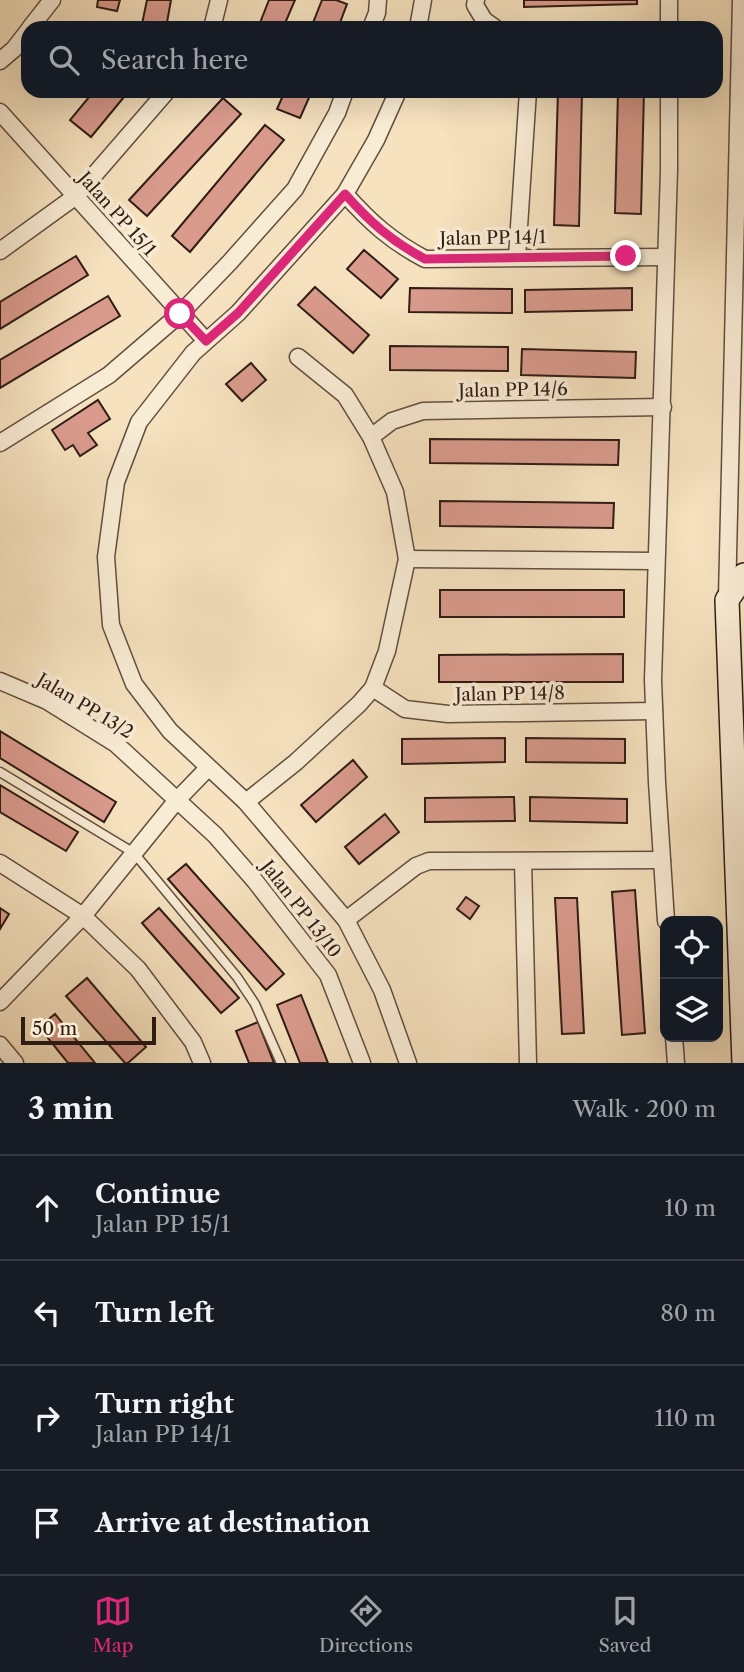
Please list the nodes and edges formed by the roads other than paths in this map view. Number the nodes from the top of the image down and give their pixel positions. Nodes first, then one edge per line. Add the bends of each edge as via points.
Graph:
1 (52, 0) edge
2 (219, 0) edge
3 (378, 0) edge
4 (423, 0) edge
5 (475, 0) edge
6 (669, 0) edge
7 (741, 0) edge
8 (35, 21) edge
9 (214, 21) edge
10 (374, 21) edge
11 (419, 21) edge
12 (485, 21) edge
13 (669, 21) edge
14 (21, 40) edge
15 (0, 61) edge
16 (161, 98) edge
17 (342, 98) edge
18 (395, 98) edge
19 (528, 98) edge
20 (669, 98) edge
21 (0, 112) edge
22 (345, 194) junction
23 (76, 196) junction
24 (0, 251) edge
25 (517, 257) junction
26 (666, 257) junction
27 (180, 314) junction
28 (206, 341) junction
29 (298, 357) dead end
30 (663, 407) junction
31 (371, 437) junction
32 (0, 443) edge
33 (407, 559) junction
34 (655, 561) junction
35 (744, 575) edge
36 (727, 600) junction
37 (0, 681) edge
38 (373, 688) junction
39 (654, 711) junction
40 (738, 759) edge
41 (208, 768) junction
42 (0, 772) edge
43 (177, 800) junction
44 (246, 802) junction
45 (134, 853) junction
46 (662, 860) junction
47 (523, 861) junction
48 (0, 863) edge
49 (83, 916) junction
50 (666, 916) edge
51 (346, 920) junction
52 (0, 1002) edge
53 (674, 1042) edge
54 (0, 1045) edge
55 (15, 1063) edge
56 (202, 1063) edge
57 (281, 1063) edge
58 (362, 1063) edge
59 (408, 1063) edge
60 (528, 1063) edge
61 (676, 1063) edge
62 (744, 1063) edge

1 - 8 street
2 - 9 street
3 - 10 street
4 - 11 street
5 - 12 street
6 - 13 street
7 - 36 street
14 - 15 street
16 - 23 street
17 - 27 street via 295,189
18 - 22 street
19 - 25 street
20 - 26 street
21 - 23 street, Jalan PP 15/1
22 - 25 street, Jalan PP 14/1 via 398,245 425,259
22 - 28 street via 238,313
23 - 24 street
23 - 27 street, Jalan PP 15/1
25 - 26 street, Jalan PP 14/1
26 - 30 street
27 - 28 street, Jalan PP 15/1
27 - 32 street via 109,375
28 - 41 street via 139,422 116,482 106,557 111,625 134,684 170,731
29 - 31 street via 345,394
30 - 31 street, Jalan PP 14/6 via 423,411 392,421
30 - 34 street
31 - 33 street via 395,492
33 - 34 street
33 - 38 street via 387,651
34 - 39 street
35 - 36 street
36 - 40 street
37 - 43 street, Jalan PP 13/2 via 47,701 116,744
38 - 39 street, Jalan PP 14/8 via 405,709 448,714
38 - 44 street via 296,762
39 - 46 street
40 - 62 street
41 - 43 street
41 - 44 street
42 - 45 lane
43 - 45 street
43 - 58 street, Jalan PP 13/10 via 231,853 328,975
44 - 51 street
45 - 49 street
45 - 57 lane via 237,977 260,1014
46 - 47 street
46 - 50 street
47 - 51 street via 429,861
47 - 60 street
48 - 49 street
49 - 52 street
49 - 56 street via 138,969 193,1042
51 - 59 street via 382,990
53 - 61 street
54 - 55 street

